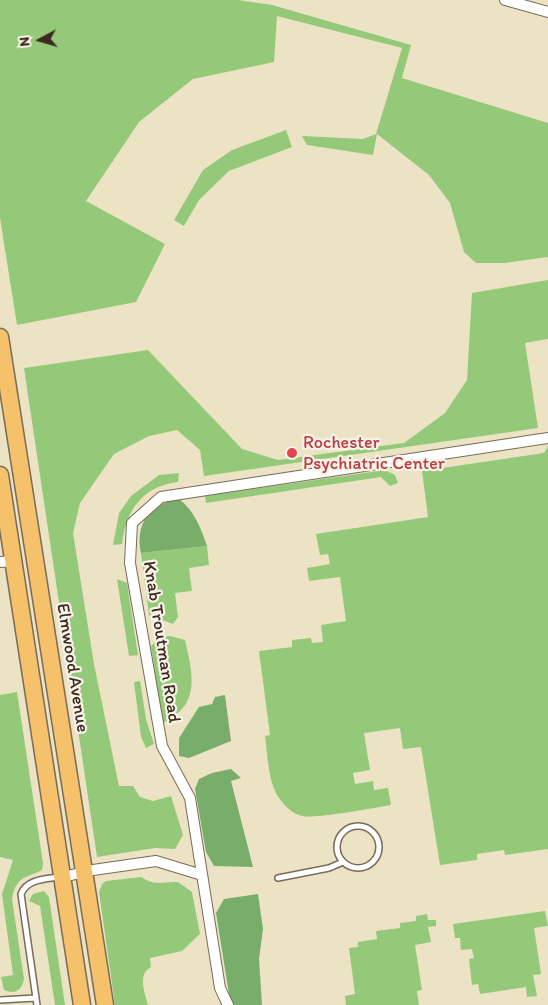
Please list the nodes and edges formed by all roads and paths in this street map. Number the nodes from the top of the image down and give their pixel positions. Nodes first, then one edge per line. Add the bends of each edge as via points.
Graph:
1 (505, 0) edge
2 (548, 12) edge
3 (1, 345) edge
4 (548, 438) edge
5 (0, 475) edge
6 (7, 561) edge
7 (343, 862) junction
8 (85, 873) junction
9 (202, 875) junction
10 (63, 877) junction
11 (278, 878) dead end
12 (36, 998) junction
13 (0, 1000) edge
14 (37, 1005) edge
15 (82, 1005) edge
16 (104, 1005) edge
17 (228, 1005) edge

1 - 2 street
3 - 8 main road, Elmwood Avenue
4 - 9 street, Knab Troutman Road via 161,497 132,523 130,563 162,746 190,798
5 - 6 main road
6 - 10 main road
7 - 7 lane via 337,844 344,831 357,826 370,831 378,842 373,861 355,868
7 - 11 lane
8 - 9 street via 156,861
8 - 10 street
8 - 16 main road, Elmwood Avenue
9 - 17 street, Knab Troutman Road via 220,988
10 - 12 lane via 31,882 21,894
10 - 15 main road
12 - 13 lane
12 - 14 lane

